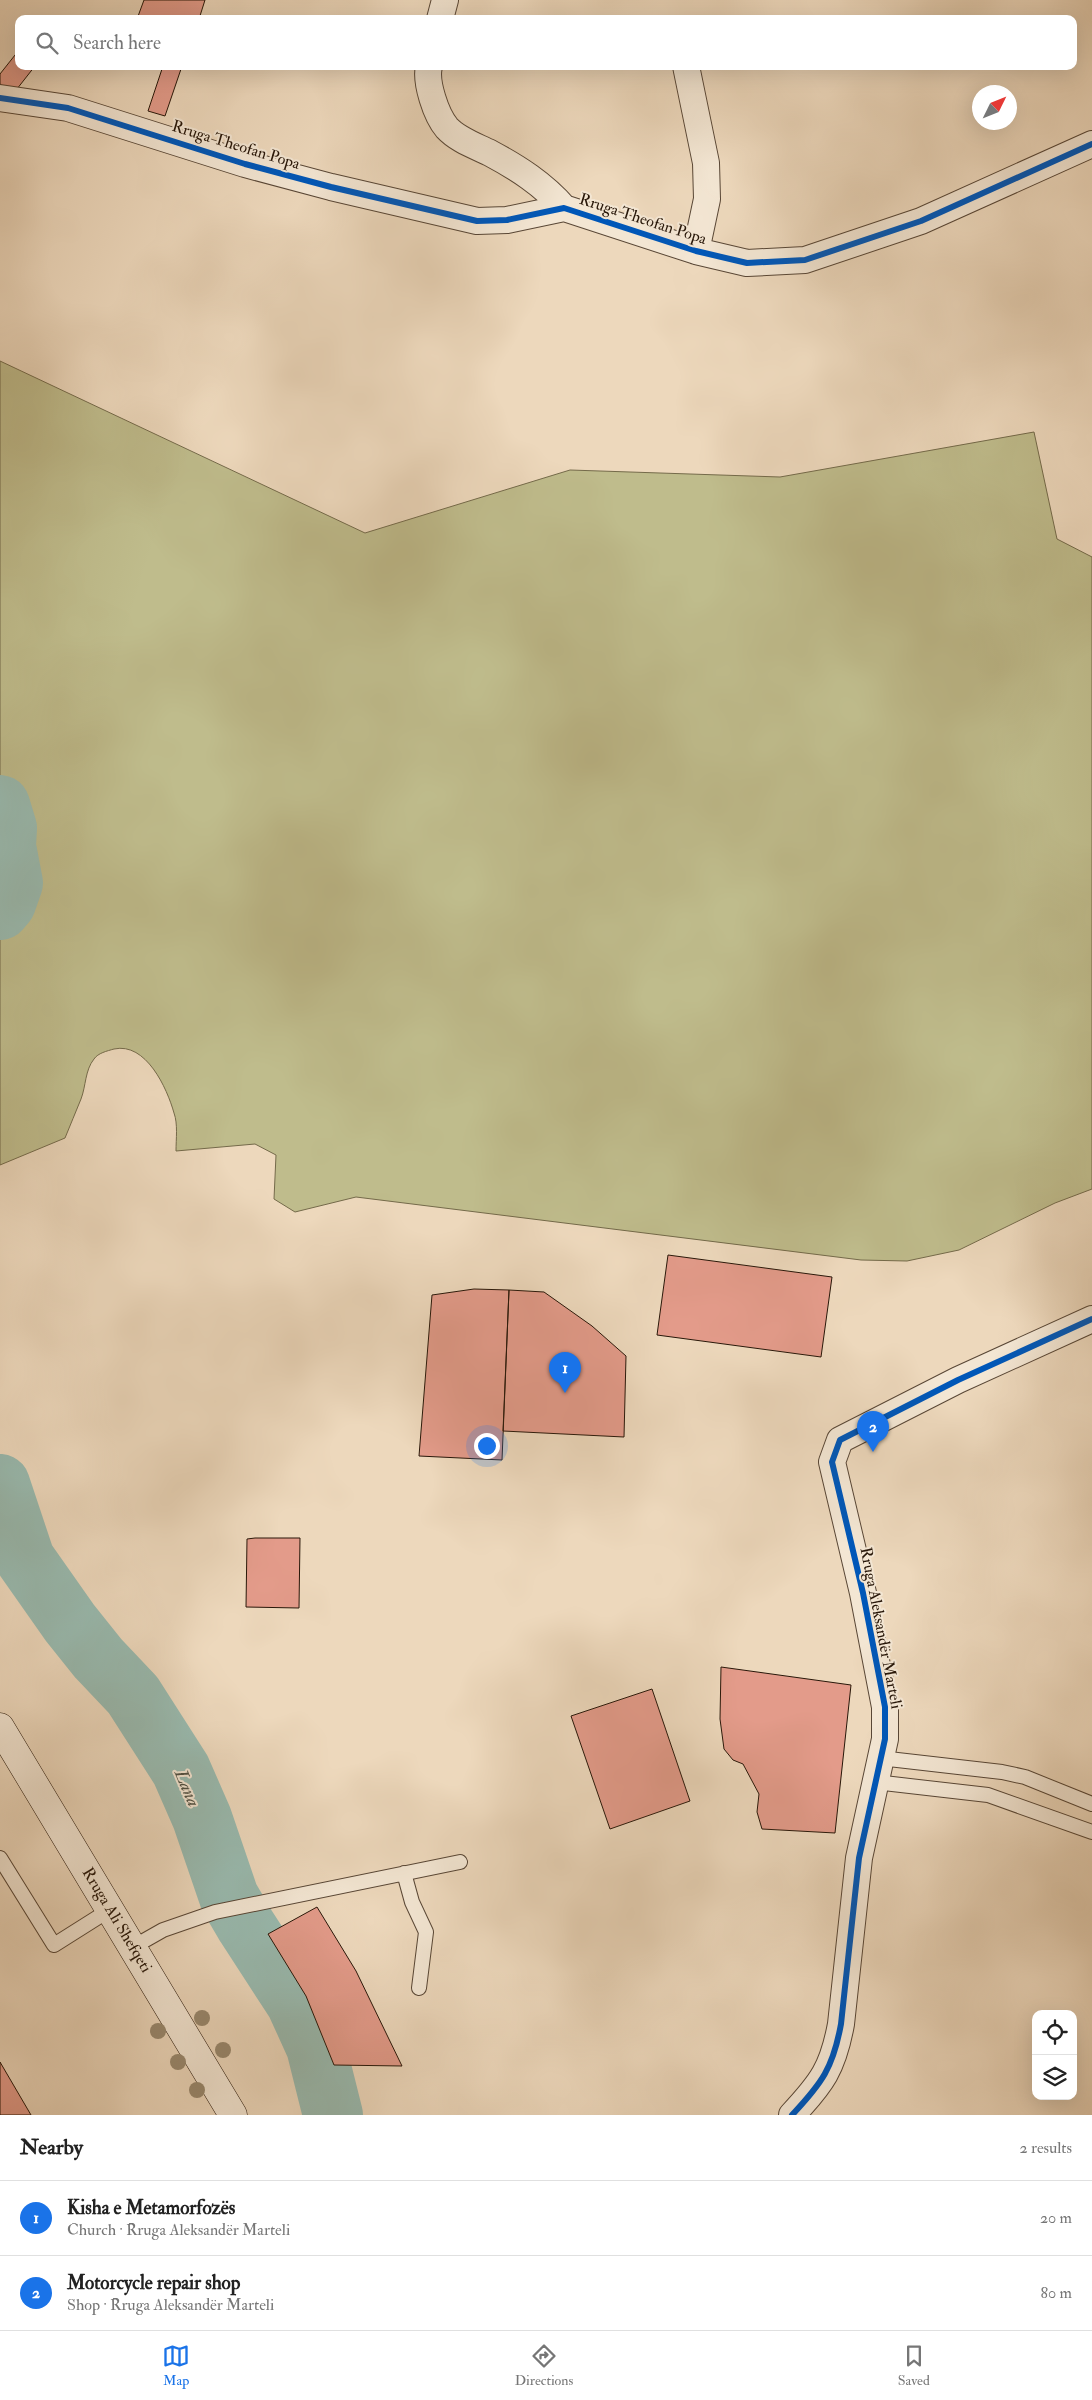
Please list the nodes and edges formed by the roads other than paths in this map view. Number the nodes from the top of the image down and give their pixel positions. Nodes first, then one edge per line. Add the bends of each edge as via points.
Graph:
1 (445, 0) edge
2 (441, 15) edge
3 (428, 70) edge
4 (687, 70) edge
5 (0, 98) edge
6 (1091, 146) edge
7 (564, 208) junction
8 (696, 251) junction
9 (1092, 1319) edge
10 (0, 1727) edge
11 (878, 1770) junction
12 (1092, 1804) edge
13 (1092, 1832) edge
14 (0, 1858) edge
15 (460, 1862) dead end
16 (404, 1873) junction
17 (110, 1909) junction
18 (133, 1947) junction
19 (419, 1988) dead end
20 (233, 2115) edge
21 (792, 2115) edge

1 - 2 street
3 - 7 street via 433,102 447,127 463,140 517,168 547,189
4 - 8 street via 706,163 707,199
5 - 7 street, Rruga Theofan Popa via 68,108 264,169 477,221 507,220
6 - 8 street, Rruga Theofan Popa via 921,221 805,260 747,263
7 - 8 street, Rruga Theofan Popa
9 - 11 street, Rruga Aleksandër Marteli via 958,1380 840,1440 832,1462 885,1707 885,1739
10 - 17 main road, Rruga Ali Shefqeti
11 - 12 lane via 976,1769 1024,1777
11 - 13 lane via 988,1795
11 - 21 street, Rruga Aleksandër Marteli via 859,1858 842,2024 836,2051 820,2085
14 - 17 lane via 54,1945
15 - 16 lane
16 - 18 lane via 215,1912 162,1930
16 - 19 lane via 412,1902 426,1932
17 - 18 main road, Rruga Ali Shefqeti
18 - 20 main road, Rruga Ali Shefqeti

